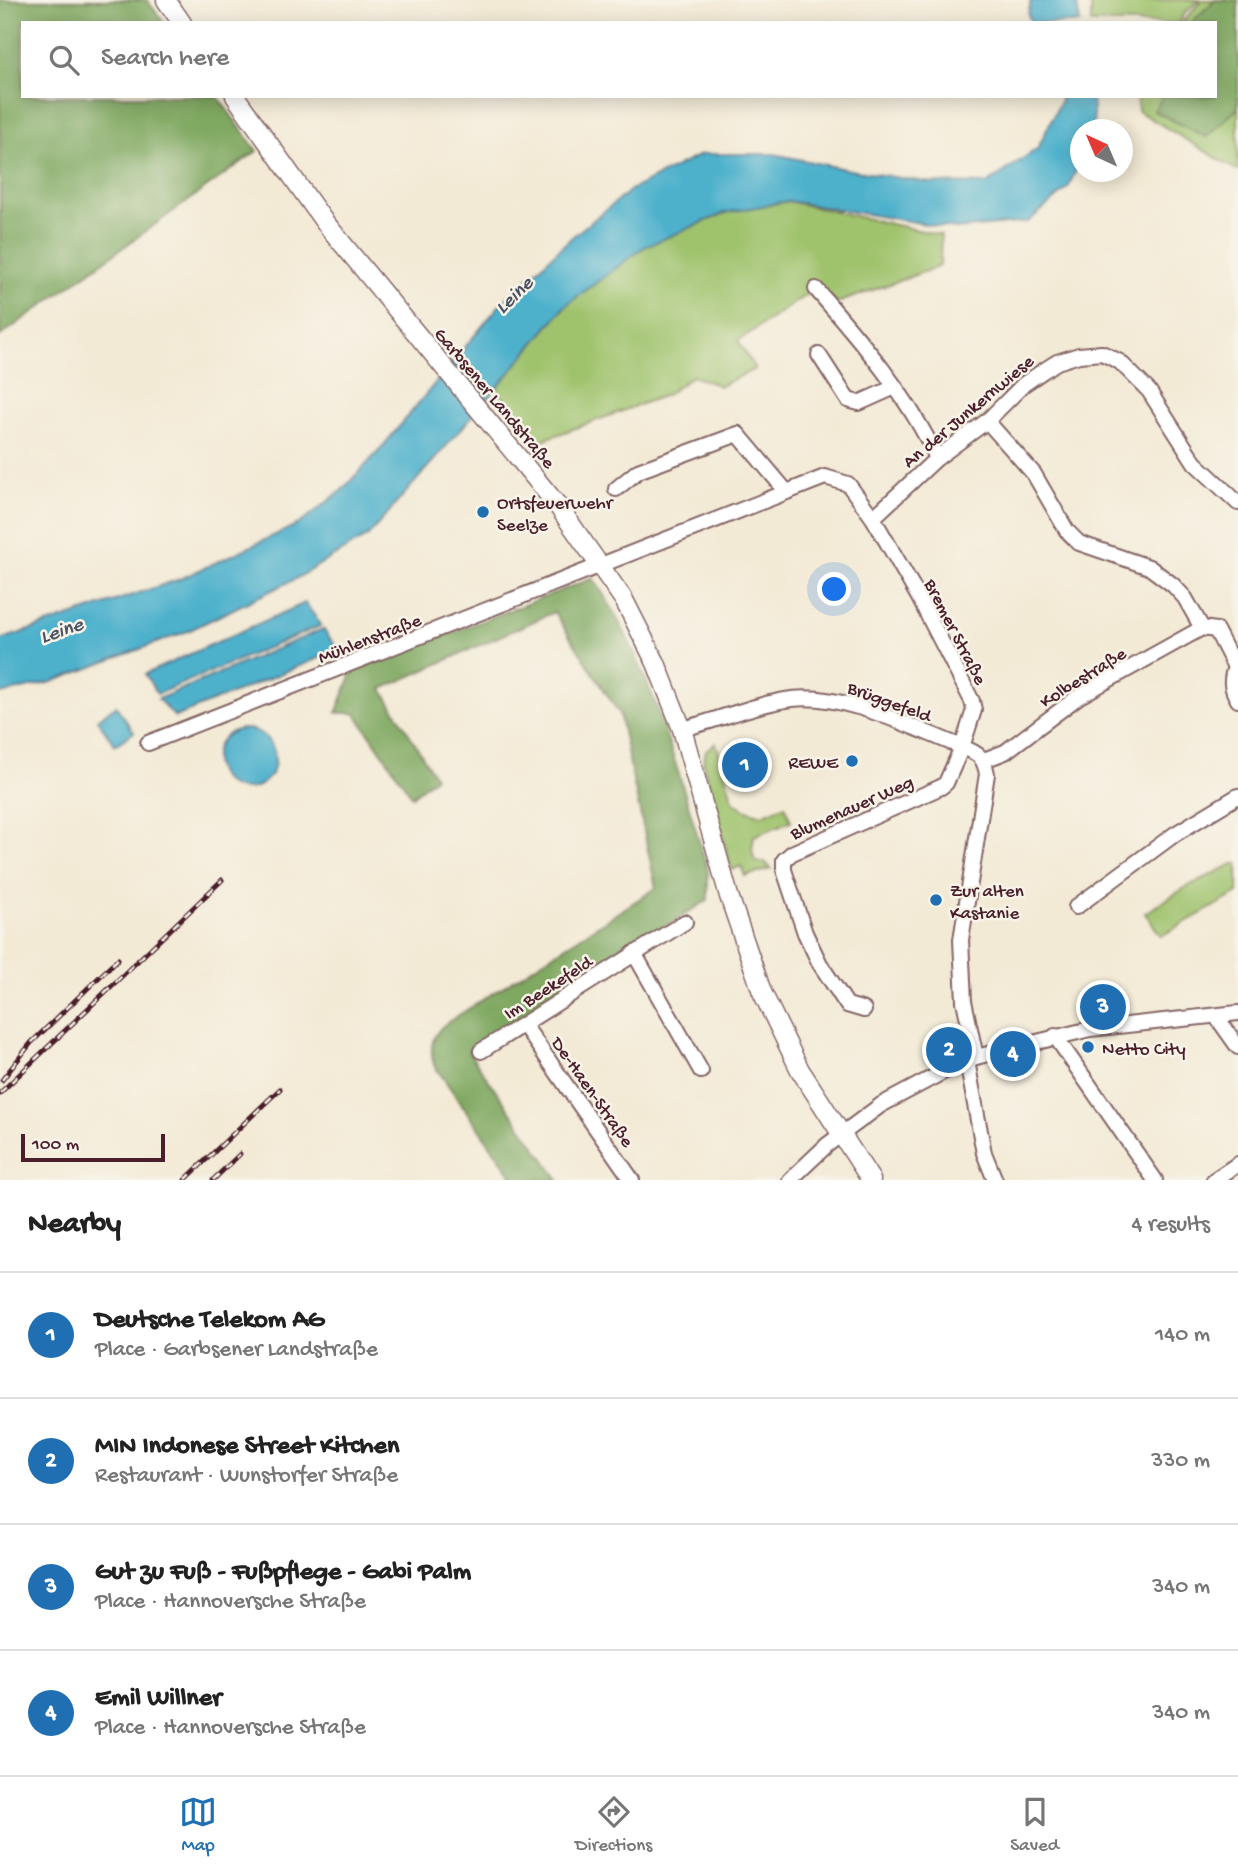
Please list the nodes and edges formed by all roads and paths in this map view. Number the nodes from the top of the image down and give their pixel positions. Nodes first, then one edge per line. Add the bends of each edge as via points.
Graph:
1 (166, 0) edge
2 (181, 21) edge
3 (236, 98) edge
4 (816, 289) dead end
5 (819, 355) dead end
6 (895, 387) junction
7 (987, 421) junction
8 (937, 458) junction
9 (616, 489) dead end
10 (786, 491) junction
11 (1238, 503) edge
12 (873, 518) junction
13 (602, 566) junction
14 (1202, 628) junction
15 (1236, 666) edge
16 (1238, 700) edge
17 (682, 729) junction
18 (148, 743) dead end
19 (962, 747) junction
20 (984, 760) junction
21 (1238, 796) edge
22 (1076, 907) dead end
23 (685, 922) dead end
24 (634, 953) junction
25 (864, 1010) dead end
26 (1238, 1013) edge
27 (1216, 1016) junction
28 (524, 1025) junction
29 (1055, 1036) junction
30 (1238, 1046) edge
31 (481, 1051) dead end
32 (972, 1059) junction
33 (701, 1071) dead end
34 (840, 1134) junction
35 (1238, 1164) edge
36 (632, 1180) edge
37 (790, 1180) edge
38 (871, 1180) edge
39 (995, 1180) edge
40 (1155, 1180) edge
41 (1214, 1180) edge

1 - 2 main road
3 - 13 main road, Garbsener Landstraße via 323,220 516,453
4 - 6 street
5 - 6 street via 848,400 859,403
6 - 8 street
7 - 8 street, An der Junkernwiese
7 - 11 street, An der Junkernwiese via 1024,384 1055,363 1102,353 1120,362 1149,391 1195,463
7 - 14 street via 1034,474 1079,543 1149,568 1185,598
8 - 12 street, An der Junkernwiese
9 - 10 street via 638,471 738,434
10 - 12 street, Bremer Straße via 825,477 839,480 852,488
10 - 13 street, Bremer Straße
12 - 19 street, Bremer Straße via 972,701 974,710
13 - 17 main road, Garbsener Landstraße via 642,633
13 - 18 street, Mühlenstraße
14 - 15 street via 1216,630
14 - 20 street, Kolbestraße via 1078,697 1005,752
15 - 16 street via 1230,680
17 - 19 street, Brüggefeld via 767,704 819,698 853,705
17 - 34 main road, Garbsener Landstraße via 750,960 783,1038
19 - 20 street
19 - 25 street, Blumenauer Weg via 941,787 784,860 805,933 820,964 847,1005
20 - 32 street via 987,774 961,940
21 - 22 street via 1175,834
23 - 24 street, Im Beekefeld
24 - 28 street, Im Beekefeld
24 - 33 street
26 - 27 street
27 - 29 street
27 - 30 street
28 - 31 street, Im Beekefeld
28 - 36 street, De-Haen-Straße
29 - 32 street
29 - 40 street
32 - 34 street via 881,1105
32 - 39 street via 984,1153
34 - 37 street
34 - 38 main road, Garbsener Landstraße
35 - 41 street

